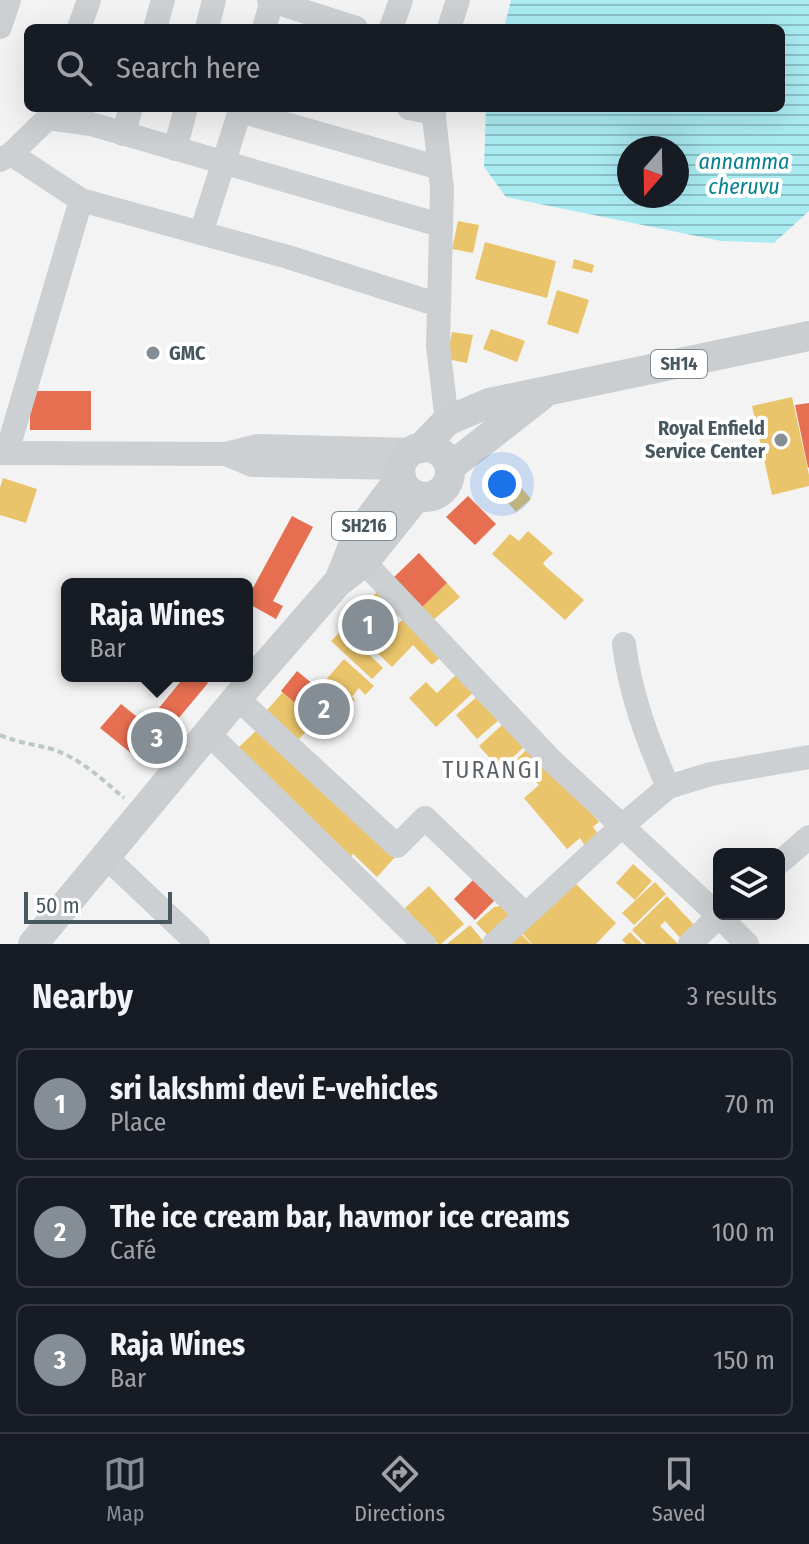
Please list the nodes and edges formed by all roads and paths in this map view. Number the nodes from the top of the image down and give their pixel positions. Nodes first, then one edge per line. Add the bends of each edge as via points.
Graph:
1 (9, 0) edge
2 (89, 0) edge
3 (163, 0) edge
4 (214, 0) edge
5 (270, 0) edge
6 (401, 0) edge
7 (458, 0) edge
8 (80, 24) edge
9 (156, 24) edge
10 (208, 24) edge
11 (265, 24) edge
12 (344, 24) edge
13 (392, 24) edge
14 (450, 24) edge
15 (0, 27) edge
16 (130, 112) edge
17 (185, 112) edge
18 (240, 112) edge
19 (251, 112) edge
20 (433, 112) edge
21 (49, 113) edge
22 (123, 134) junction
23 (175, 149) junction
24 (6, 157) edge
25 (225, 163) junction
26 (440, 168) junction
27 (81, 200) junction
28 (440, 225) junction
29 (201, 233) junction
30 (439, 305) junction
31 (809, 336) edge
32 (549, 390) junction
33 (447, 421) junction
34 (3, 452) edge
35 (450, 467) junction
36 (411, 468) junction
37 (364, 562) junction
38 (338, 582) junction
39 (624, 644) dead end
40 (253, 680) edge
41 (251, 682) edge
42 (237, 698) junction
43 (208, 733) junction
44 (0, 735) edge
45 (809, 757) edge
46 (668, 787) junction
47 (143, 813) junction
48 (622, 826) junction
49 (809, 837) edge
50 (105, 856) junction
51 (785, 858) edge
52 (713, 909) edge
53 (525, 914) junction
54 (715, 920) edge
55 (725, 920) edge
56 (33, 944) edge
57 (198, 944) edge
58 (424, 944) edge
59 (494, 944) edge
60 (690, 944) edge
61 (747, 944) edge

1 - 15 street
2 - 8 street
3 - 9 street
4 - 10 street
5 - 11 street
5 - 12 street
6 - 13 street
7 - 14 street
16 - 22 street
17 - 23 street
18 - 25 street
19 - 26 street
20 - 26 street
21 - 22 street
21 - 24 street
22 - 23 street
23 - 25 street
24 - 27 street
25 - 28 street
25 - 29 street
26 - 28 street
27 - 29 street
27 - 34 street
28 - 30 street
29 - 30 street
30 - 33 street
31 - 32 main road, SH14
32 - 33 main road, SH14 via 489,403
32 - 35 main road, SH14
33 - 36 main road, SH14
34 - 36 street via 226,454 252,465
35 - 36 main road via 433,449
35 - 36 main road, SH14 via 442,491 430,497
36 - 37 main road, SH216
36 - 38 main road, SH216 via 357,536
37 - 38 main road, SH216
37 - 48 street via 551,760
38 - 40 main road, SH216
39 - 46 street via 649,743
41 - 42 main road, SH216
42 - 43 main road, SH216
42 - 53 street via 397,846 425,818
43 - 47 main road, SH216
43 - 58 street
44 - 47 path via 55,750 88,767
45 - 46 street
46 - 48 street
47 - 50 main road, SH216
48 - 52 street
48 - 53 street
49 - 51 street
50 - 56 main road, SH216
50 - 57 street
53 - 59 street
54 - 60 street
55 - 61 street

